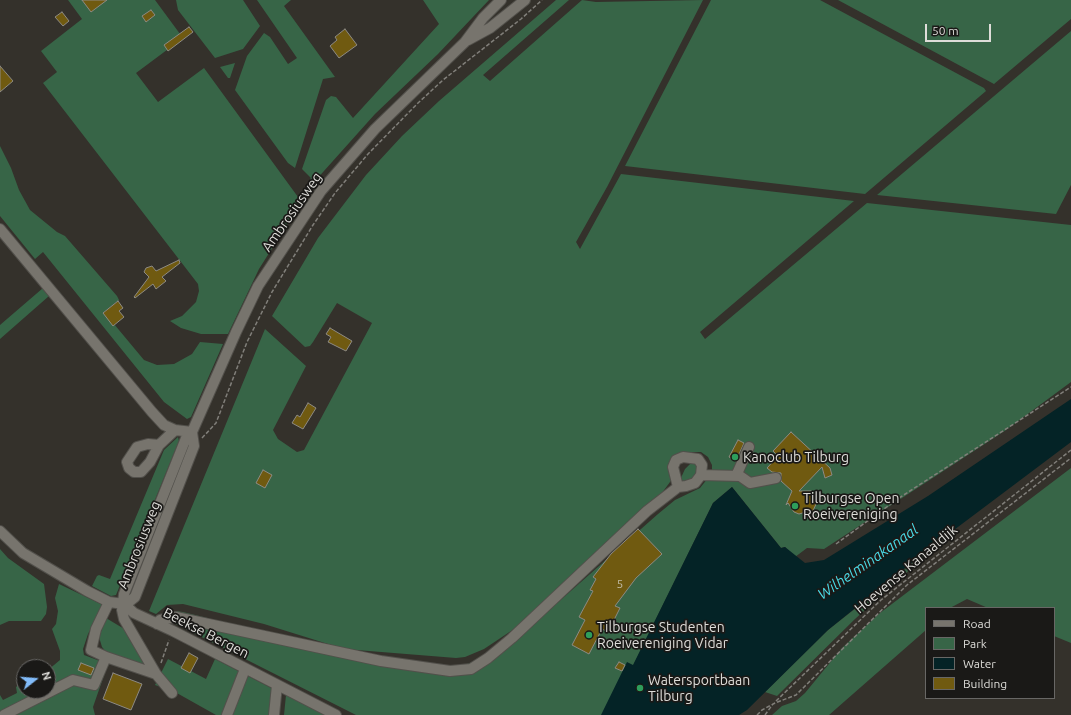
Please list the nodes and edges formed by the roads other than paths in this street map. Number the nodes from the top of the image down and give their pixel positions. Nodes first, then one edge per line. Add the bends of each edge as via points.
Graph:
1 (501, 0) edge
2 (525, 0) edge
3 (465, 42) junction
4 (0, 230) edge
5 (175, 430) junction
6 (192, 432) junction
7 (159, 445) dead end
8 (749, 447) dead end
9 (701, 475) junction
10 (736, 476) junction
11 (776, 478) dead end
12 (678, 487) junction
13 (0, 531) edge
14 (109, 602) junction
15 (124, 604) junction
16 (157, 624) junction
17 (106, 657) junction
18 (245, 669) junction
19 (156, 674) junction
20 (277, 685) junction
21 (172, 693) dead end
22 (4, 715) edge
23 (228, 715) edge
24 (274, 715) edge
25 (336, 715) edge

1 - 3 street, Ambrosiusweg
2 - 3 street, Ambrosiusweg via 490,28
3 - 6 street, Ambrosiusweg via 375,129 321,191 258,286
4 - 5 street via 152,412 164,425
5 - 6 street
5 - 7 street
6 - 15 street, Ambrosiusweg via 186,438 124,594
6 - 15 street, Ambrosiusweg via 194,446 135,597
8 - 10 street
9 - 10 street
9 - 12 street via 695,483
9 - 12 street via 702,465 698,459 683,457 676,460 673,467
10 - 11 street via 750,484
12 - 16 street via 642,516 512,638 471,669 450,671 381,661 176,617 160,620
13 - 14 street via 23,553
14 - 15 street
14 - 17 street via 96,629 91,650
15 - 16 street, Beekse Bergen via 134,613
15 - 19 street via 124,618
16 - 18 street, Beekse Bergen
17 - 19 street
17 - 22 street via 94,685 73,680
18 - 20 street, Beekse Bergen
18 - 23 street
19 - 21 street
20 - 24 street
20 - 25 street, Beekse Bergen

